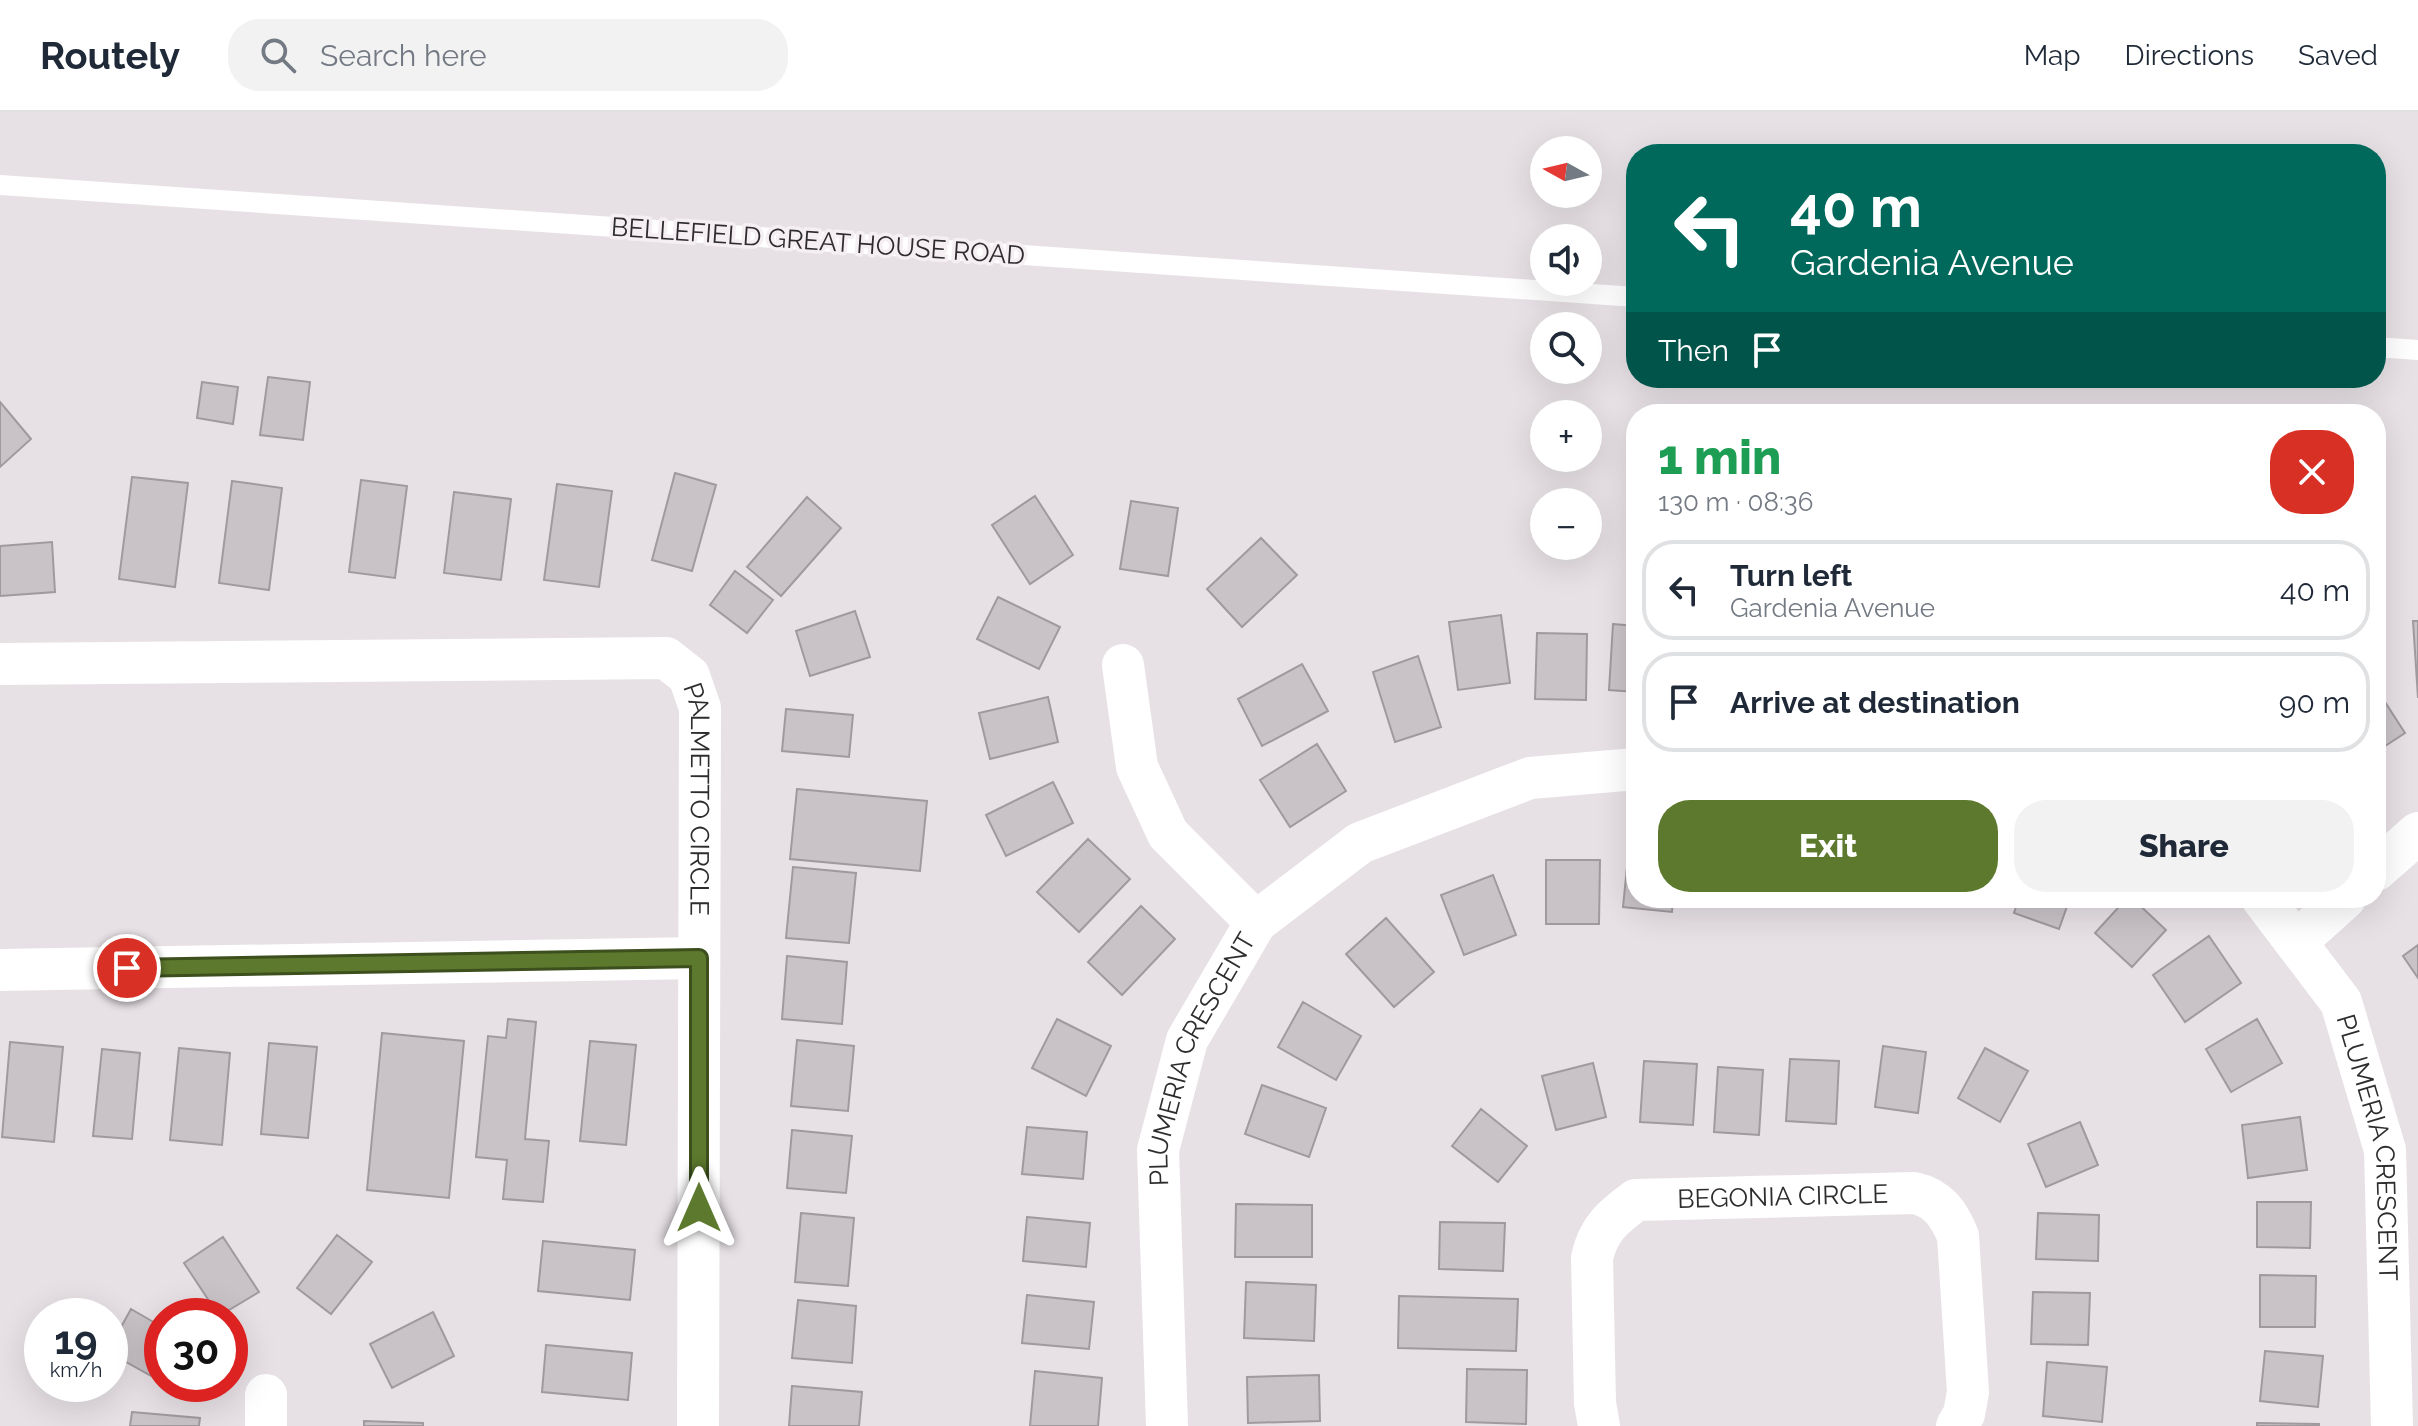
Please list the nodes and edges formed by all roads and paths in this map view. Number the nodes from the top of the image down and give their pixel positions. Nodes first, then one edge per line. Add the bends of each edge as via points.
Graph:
1 (0, 185) edge
2 (1626, 296) edge
3 (2386, 348) edge
4 (2418, 350) edge
5 (0, 664) edge
6 (1123, 665) dead end
7 (1626, 770) edge
8 (2418, 833) edge
9 (2386, 861) edge
10 (2270, 908) edge
11 (2334, 908) edge
12 (1256, 922) junction
13 (2296, 942) junction
14 (699, 958) junction
15 (0, 970) edge
16 (698, 1426) edge
17 (1167, 1426) edge
18 (1599, 1426) edge
19 (1957, 1426) edge
20 (2392, 1426) edge

1 - 2 lane, BELLEFIELD GREAT HOUSE ROAD
3 - 4 lane
5 - 14 street, PALMETTO CIRCLE via 666,658 689,676 700,708
6 - 12 street via 1137,767 1168,834
7 - 12 street, PLUMERIA CRESCENT via 1530,778 1360,843
8 - 9 street
10 - 13 street, PLUMERIA CRESCENT
11 - 13 street
12 - 17 street, PLUMERIA CRESCENT via 1187,1040 1158,1150
13 - 20 street, PLUMERIA CRESCENT via 2341,1002 2385,1150
14 - 15 street
14 - 16 street, PALMETTO CIRCLE
18 - 19 street, BEGONIA CIRCLE via 1592,1258 1596,1240 1617,1213 1636,1200 1914,1193 1930,1196 1958,1236 1968,1392

